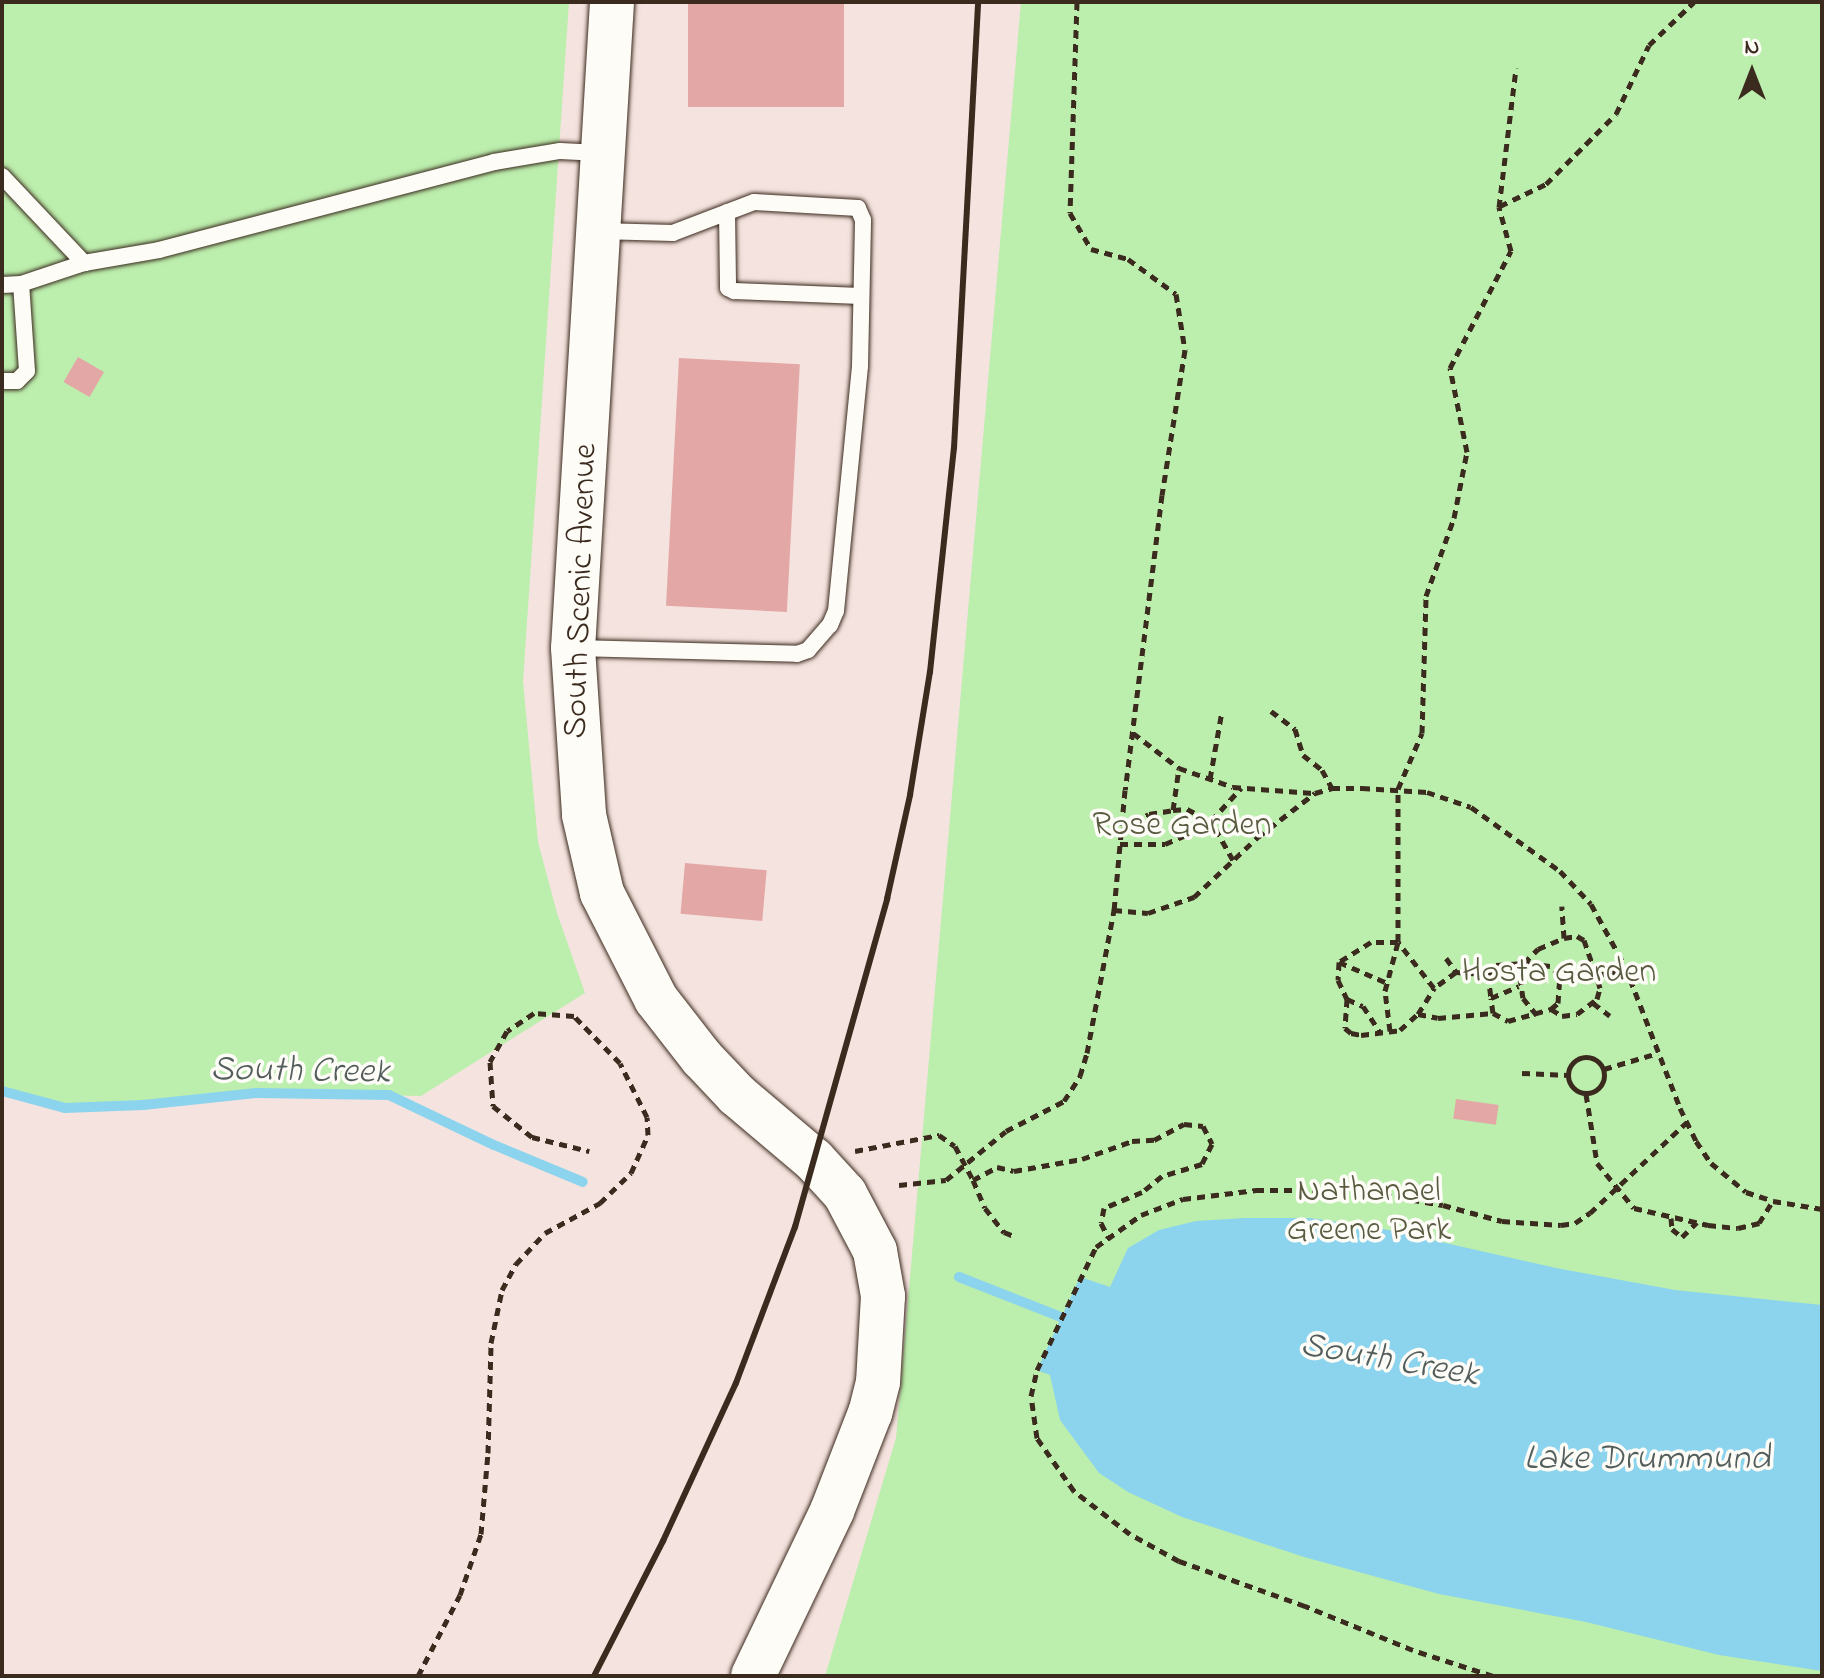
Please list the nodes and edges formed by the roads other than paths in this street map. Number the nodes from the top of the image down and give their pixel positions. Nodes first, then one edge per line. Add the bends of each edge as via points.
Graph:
1 (612, 2) edge
2 (603, 153) junction
3 (2, 176) edge
4 (727, 212) junction
5 (598, 231) junction
6 (84, 263) junction
7 (21, 284) junction
8 (2, 285) edge
9 (861, 296) junction
10 (2, 381) edge
11 (573, 648) junction
12 (753, 1676) edge

1 - 2 main road, South Scenic Avenue
2 - 5 main road, South Scenic Avenue
2 - 6 lane via 560,151 494,162 159,250
3 - 6 lane
4 - 5 lane via 673,233
4 - 9 lane via 728,288
4 - 9 lane via 754,202 858,208 863,220
5 - 11 main road, South Scenic Avenue
6 - 7 lane
7 - 8 lane
7 - 10 lane via 27,371 17,381
9 - 11 lane via 858,381 836,611 830,625 808,650 797,654
11 - 12 main road, South Scenic Avenue via 584,815 602,893 636,966 702,1058 845,1194 867,1230 880,1273 884,1319 870,1413 832,1511

